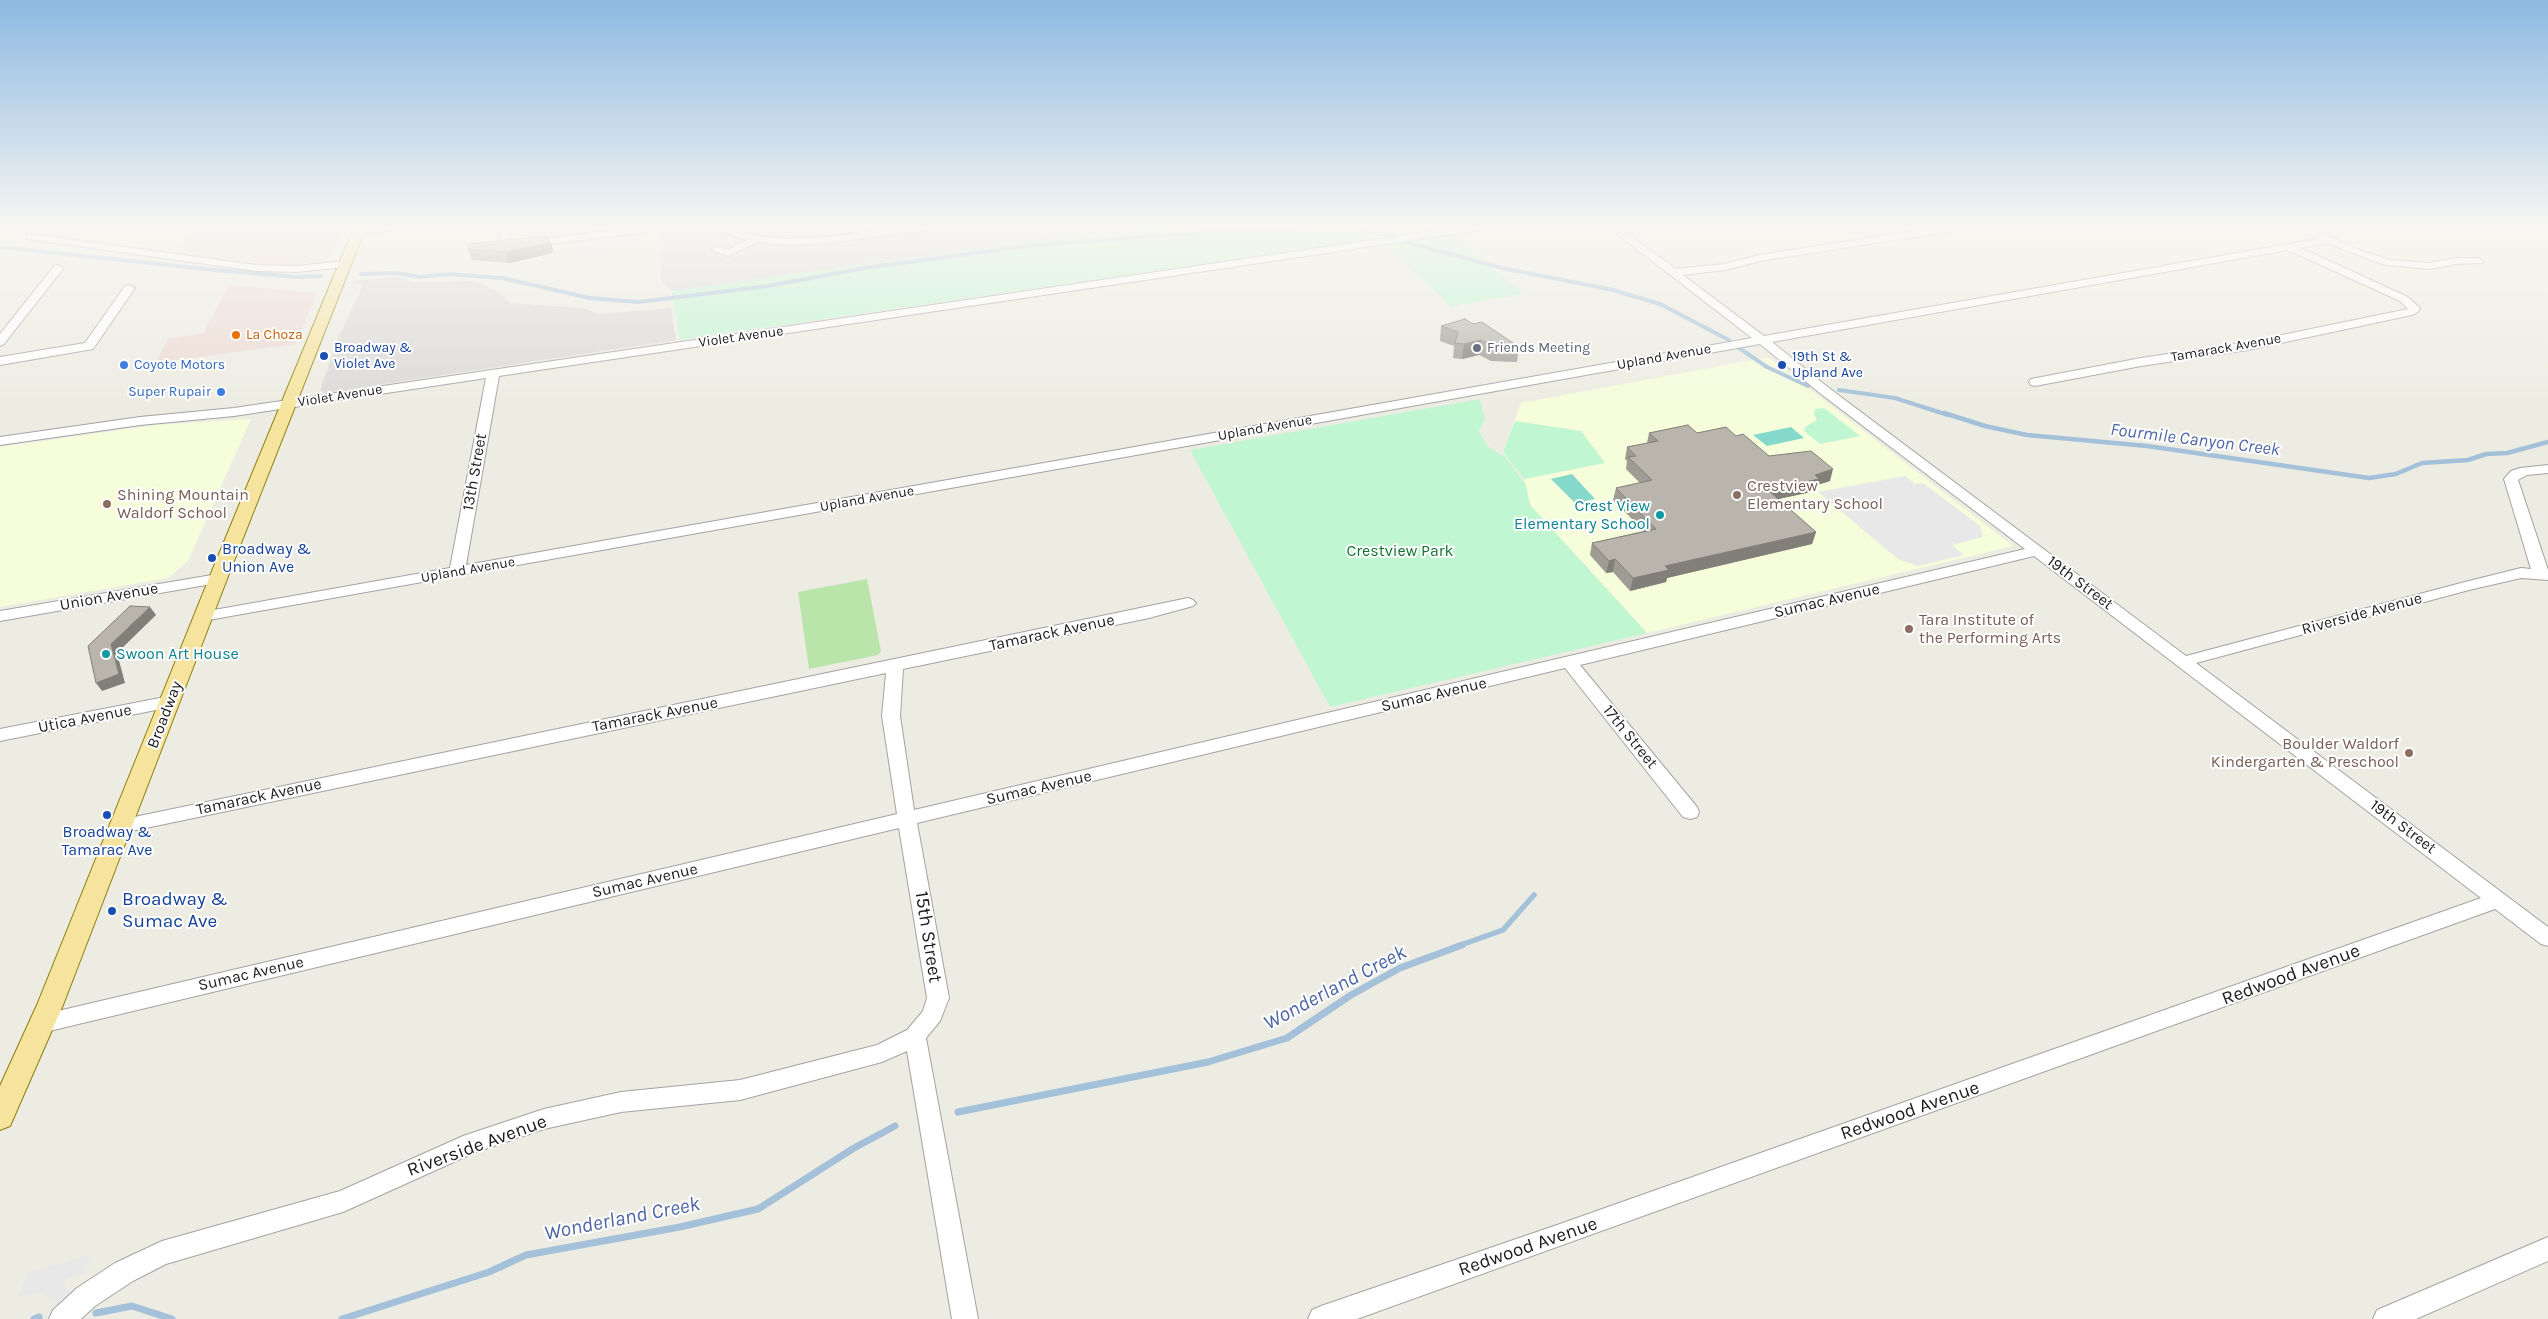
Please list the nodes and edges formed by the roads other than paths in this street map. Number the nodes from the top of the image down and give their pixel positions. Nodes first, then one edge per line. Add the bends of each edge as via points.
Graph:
1 (129, 288) dead end
2 (42, 289) edge
3 (335, 289) edge
4 (1064, 289) edge
5 (1693, 289) edge
6 (2047, 289) edge
7 (2379, 289) edge
8 (1761, 339) junction
9 (0, 342) edge
10 (0, 361) edge
11 (492, 373) junction
12 (2035, 382) dead end
13 (290, 404) junction
14 (0, 441) edge
15 (2548, 469) edge
16 (2037, 550) junction
17 (457, 572) junction
18 (2544, 574) edge
19 (218, 578) junction
20 (1188, 603) dead end
21 (0, 616) edge
22 (203, 616) junction
23 (2185, 661) junction
24 (1569, 662) junction
25 (895, 666) junction
26 (170, 702) junction
27 (0, 735) edge
28 (1690, 812) dead end
29 (908, 819) junction
30 (122, 826) junction
31 (2498, 900) junction
32 (2548, 938) edge
33 (42, 1024) junction
34 (915, 1036) junction
35 (0, 1117) edge
36 (2548, 1249) edge
37 (62, 1319) edge
38 (965, 1319) edge
39 (1321, 1319) edge
40 (2386, 1319) edge

1 - 10 street via 89,346
2 - 9 street
3 - 13 main road, Broadway
4 - 11 street, Violet Avenue
5 - 8 street, 19th Street
6 - 8 street, Upland Avenue
7 - 12 street, Tamarack Avenue via 2404,300 2414,308 2412,312 2248,346
8 - 16 street, 19th Street via 1820,388
8 - 17 street, Upland Avenue
11 - 13 street, Violet Avenue
11 - 17 street, 13th Street
13 - 14 street, Violet Avenue
13 - 19 main road, Broadway
15 - 18 street via 2525,471 2511,479
16 - 23 street, 19th Street
16 - 24 street, Sumac Avenue
17 - 22 street, Upland Avenue
18 - 23 street, Riverside Avenue via 2521,573 2466,586
19 - 21 street, Union Avenue
19 - 22 main road, Broadway
20 - 25 street, Tamarack Avenue
22 - 26 main road, Broadway
23 - 31 street, 19th Street
24 - 28 street, 17th Street
24 - 29 street, Sumac Avenue
25 - 29 street, 15th Street via 891,716
25 - 30 street, Tamarack Avenue
26 - 27 street, Utica Avenue
26 - 30 main road, Broadway
29 - 33 street, Sumac Avenue
29 - 34 street, 15th Street via 938,998 932,1015
30 - 33 main road, Broadway
31 - 32 street, 19th Street
31 - 39 street, Redwood Avenue
33 - 35 main road, Broadway
34 - 37 street, Riverside Avenue via 882,1053 740,1090 621,1102 544,1119 480,1140 342,1201 162,1253 124,1272 86,1297
34 - 38 street
36 - 40 street

